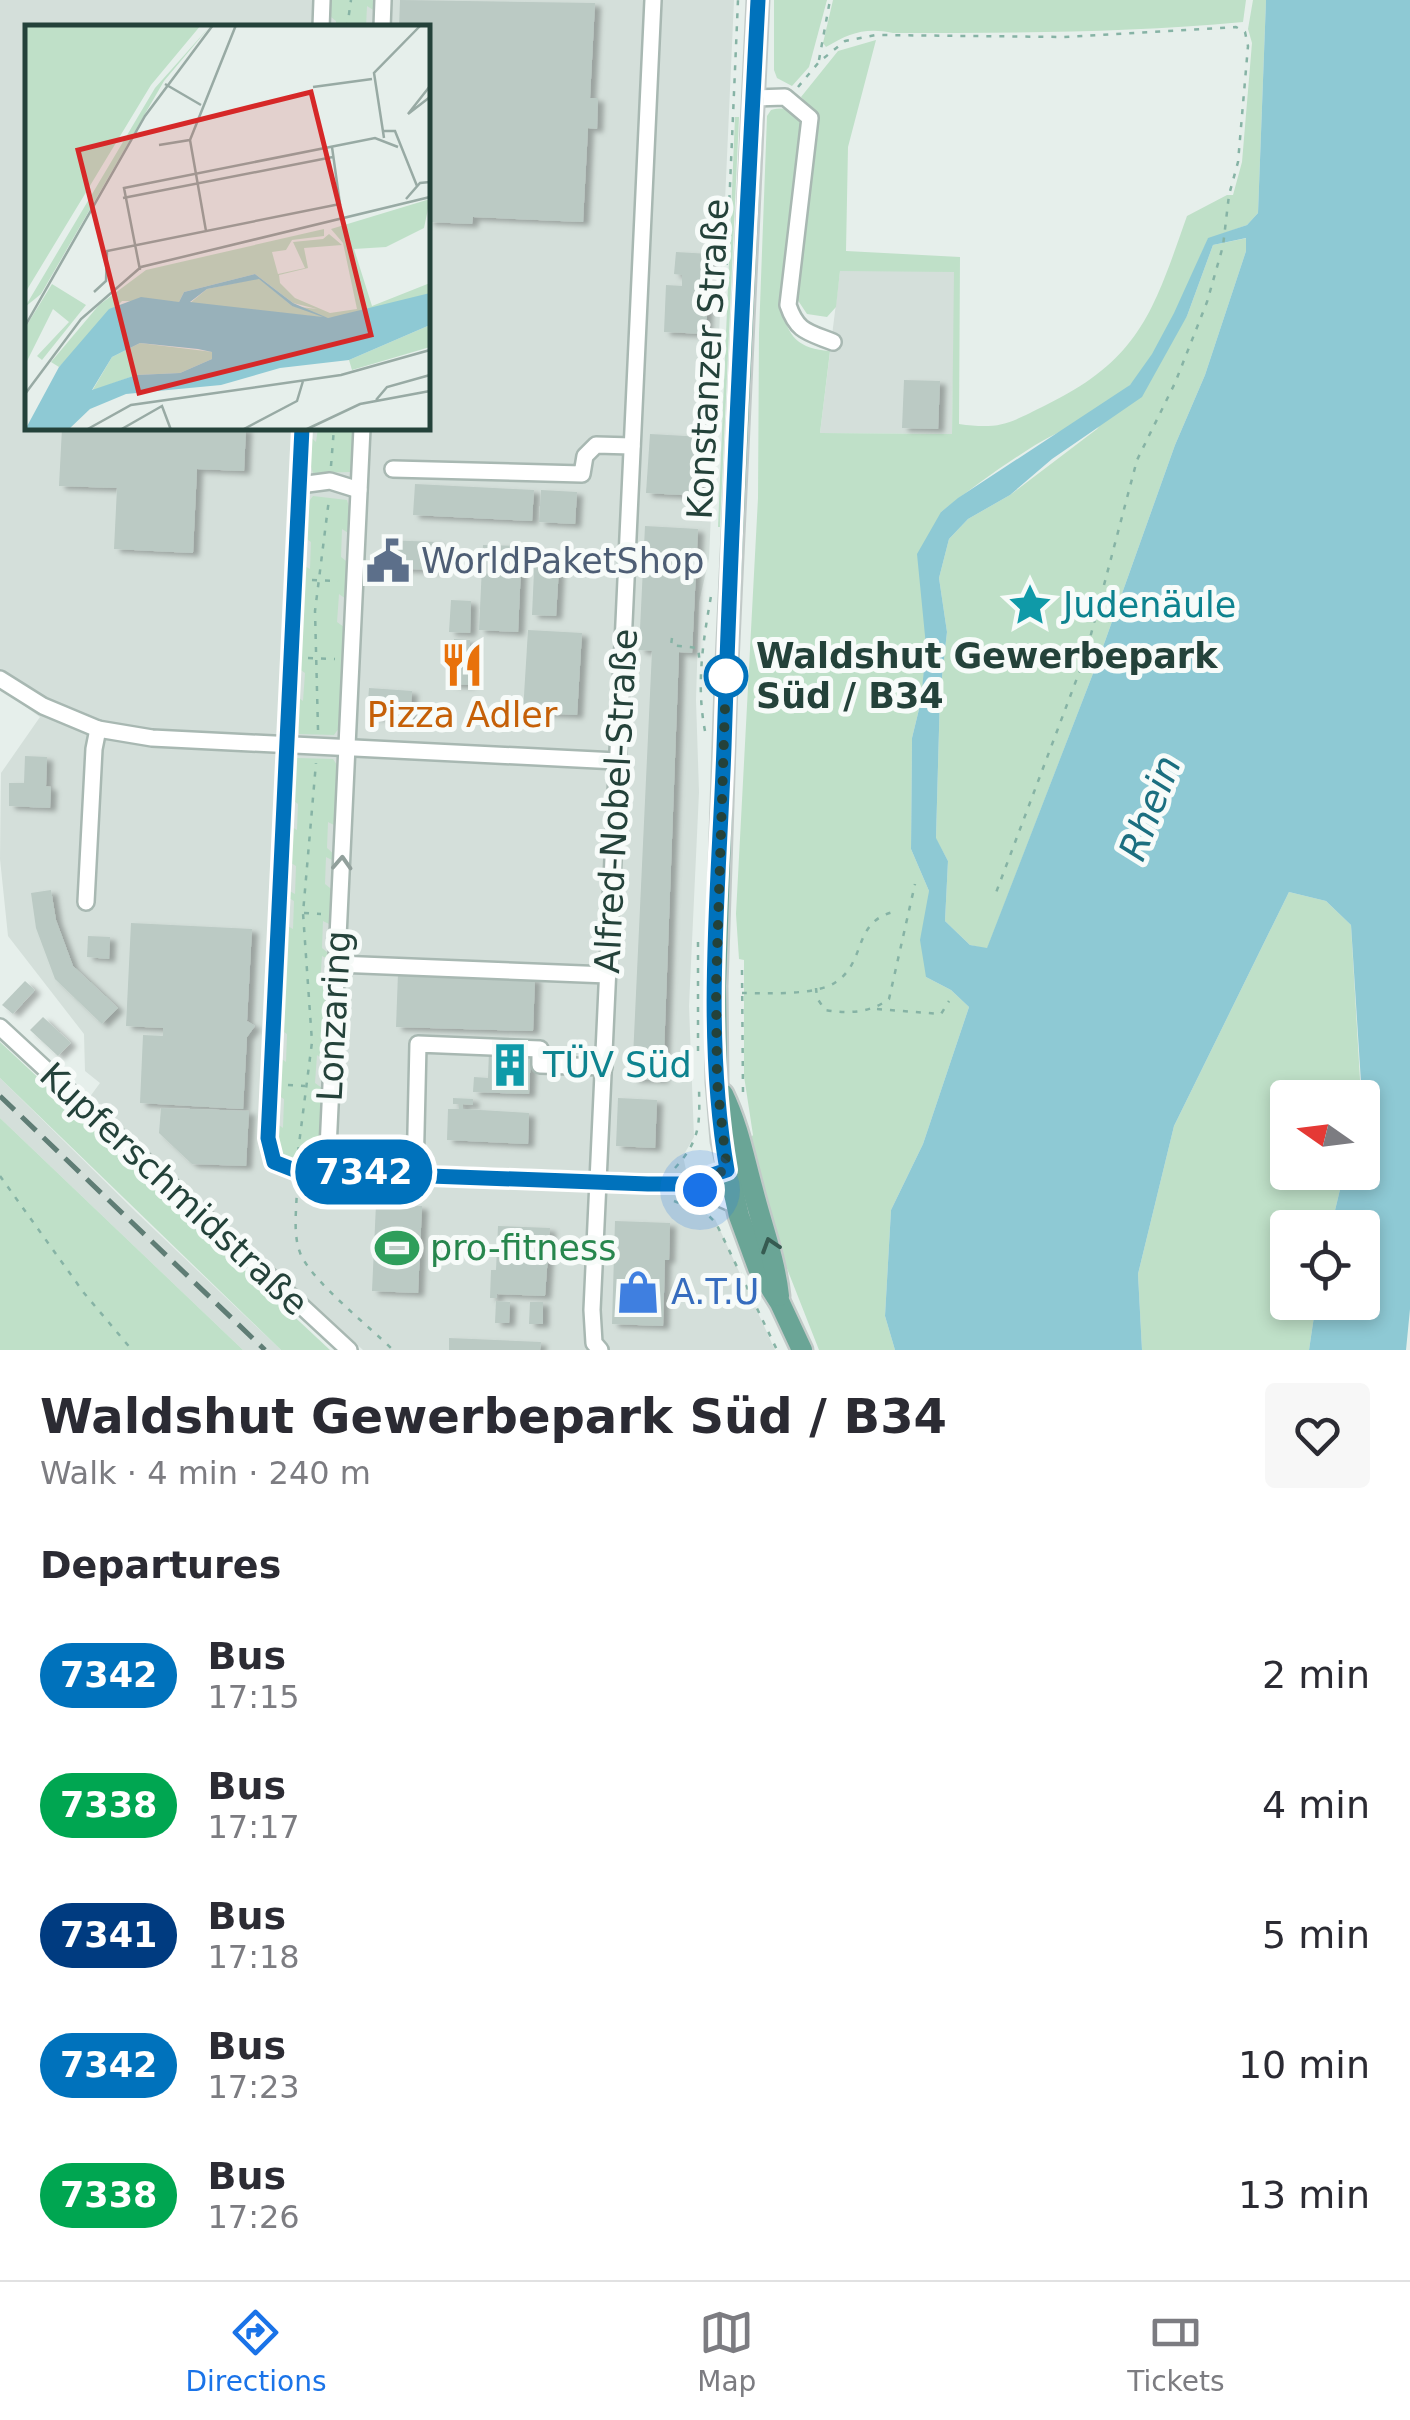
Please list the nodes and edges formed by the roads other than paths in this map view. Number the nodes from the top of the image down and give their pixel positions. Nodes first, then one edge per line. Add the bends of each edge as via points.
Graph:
1 (322, 0) edge
2 (653, 0) edge
3 (758, 0) edge
4 (321, 25) edge
5 (752, 98) junction
6 (833, 342) dead end
7 (302, 430) edge
8 (362, 430) edge
9 (632, 446) junction
10 (393, 469) dead end
11 (300, 486) junction
12 (359, 490) junction
13 (0, 679) edge
14 (98, 729) junction
15 (286, 744) junction
16 (347, 748) junction
17 (617, 761) junction
18 (74, 799) dead end
19 (91, 800) junction
20 (86, 902) dead end
21 (336, 964) junction
22 (608, 975) junction
23 (0, 1027) edge
24 (604, 1068) junction
25 (717, 1082) junction
26 (327, 1170) junction
27 (727, 1170) junction
28 (415, 1174) junction
29 (598, 1182) junction
30 (685, 1184) junction
31 (752, 1190) junction
32 (736, 1205) junction
33 (780, 1303) junction
34 (349, 1350) edge
35 (600, 1350) edge
36 (802, 1350) edge

1 - 4 street
2 - 9 street, Alfred-Nobel-Straße
3 - 5 main road, Konstanzer Straße
5 - 6 street via 785,97 810,118 788,305 805,332
5 - 25 main road, Konstanzer Straße via 726,684
7 - 11 street, Lonzaring
8 - 12 street, Lonzaring
9 - 10 street via 596,445 585,456 582,474
9 - 17 street, Alfred-Nobel-Straße
11 - 12 street via 330,481
11 - 15 street, Lonzaring
12 - 16 street, Lonzaring
13 - 14 street
14 - 15 street
14 - 19 street
15 - 16 street
15 - 26 street, Lonzaring via 270,1151 274,1162 297,1171
16 - 17 street
21 -> 16 street, Lonzaring
17 - 22 street, Alfred-Nobel-Straße
18 - 19 street
19 - 20 street
21 - 22 street
21 - 26 street, Lonzaring
22 - 24 street, Alfred-Nobel-Straße
23 - 34 street, Kupferschmidstraße
24 - 28 street via 540,1065 540,1049 418,1044
24 - 29 street, Alfred-Nobel-Straße
25 - 27 main road, Konstanzer Straße
25 - 31 main road, Konstanzer Straße via 737,1124
26 - 28 street
27 - 30 street
27 - 31 street
27 - 32 main road, Konstanzer Straße
28 - 29 street
29 - 30 street
29 - 35 street, Alfred-Nobel-Straße via 592,1329
30 - 32 street
33 -> 31 main road, Konstanzer Straße via 775,1259
32 - 33 main road, Konstanzer Straße via 758,1268
33 - 36 main road, Konstanzer Straße

